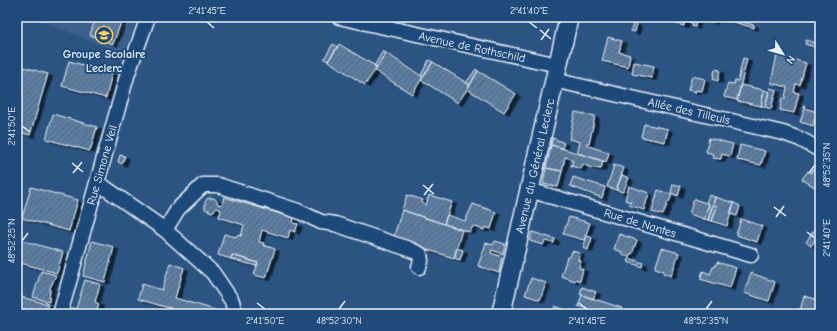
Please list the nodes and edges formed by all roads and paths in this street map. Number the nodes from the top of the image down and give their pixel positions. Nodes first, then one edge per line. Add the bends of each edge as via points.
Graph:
1 (148, 17) edge
2 (339, 17) edge
3 (568, 17) edge
4 (556, 73) junction
5 (820, 150) edge
6 (96, 185) junction
7 (529, 190) junction
8 (165, 230) junction
9 (751, 255) dead end
10 (419, 267) dead end
11 (60, 314) edge
12 (235, 314) edge
13 (501, 314) edge

1 - 6 street, Rue Simone Veil via 131,64
2 - 4 street, Avenue de Rothschild
3 - 4 main road, Avenue du Général Leclerc
4 - 5 street, Allée des Tilleuls via 800,139
4 - 7 main road, Avenue du Général Leclerc
6 - 8 street via 104,187
6 - 11 street, Rue Simone Veil
7 - 9 street, Rue de Nantes
7 - 13 main road, Avenue du Général Leclerc
8 - 10 street via 178,209 203,185 218,185 298,211 321,222 335,224 409,249 420,254
8 - 12 street via 213,273 232,301

